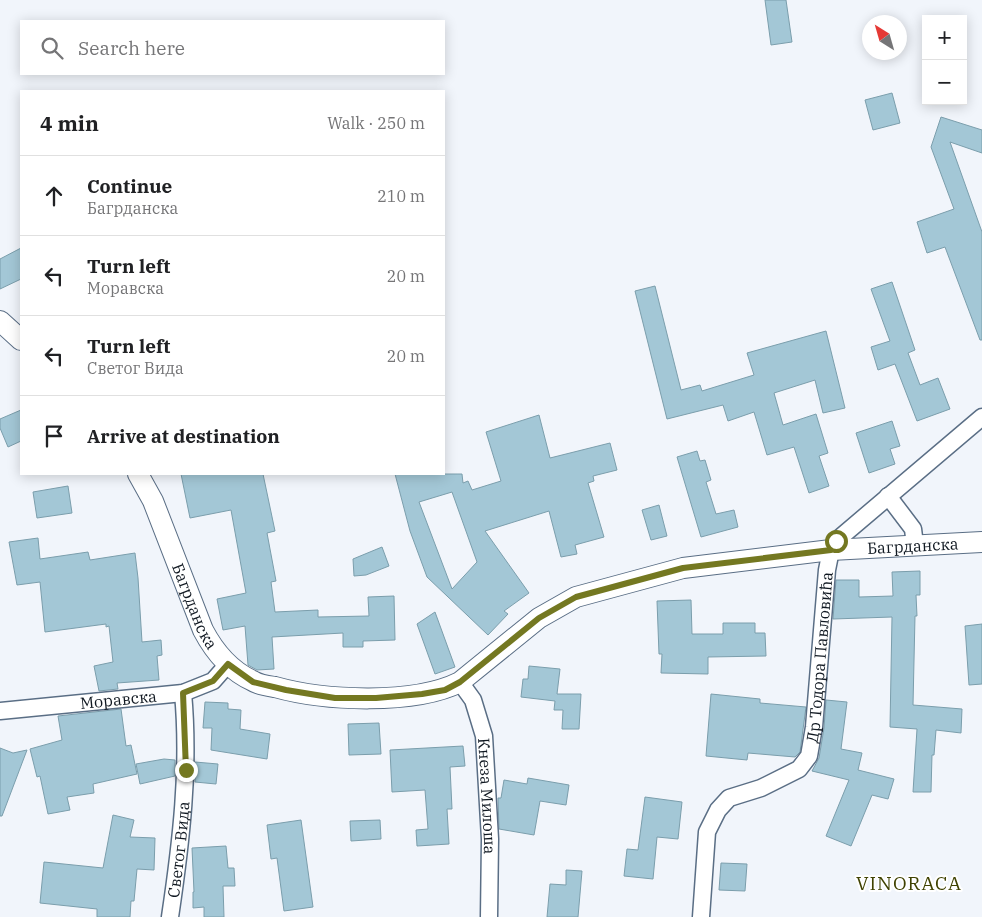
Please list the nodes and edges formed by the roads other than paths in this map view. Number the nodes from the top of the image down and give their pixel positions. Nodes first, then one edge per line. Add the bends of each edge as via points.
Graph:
1 (0, 321) edge
2 (20, 339) edge
3 (982, 417) edge
4 (139, 475) edge
5 (888, 496) junction
6 (982, 542) edge
7 (915, 545) junction
8 (831, 550) junction
9 (228, 664) junction
10 (460, 682) junction
11 (183, 693) junction
12 (0, 711) edge
13 (170, 917) edge
14 (488, 917) edge
15 (701, 917) edge

1 - 2 street
3 - 5 street
4 - 9 street, Багрданска via 153,501 203,630
5 - 7 street via 913,529
5 - 8 street via 836,541
6 - 7 street, Багрданска
7 - 8 street, Багрданска
8 - 10 street, Багрданска via 683,568 576,597 539,618
8 - 15 street, Др Тодора Павловића via 809,756 799,769 761,788 729,798 718,810 707,832
9 - 10 street, Багрданска via 253,682 335,698 422,694 445,690
9 - 11 street, Моравска via 213,681
10 - 14 street, Кнеза Милоша via 473,700 484,736 490,839
11 - 12 street, Моравска
11 - 13 street, Светог Вида via 186,770

